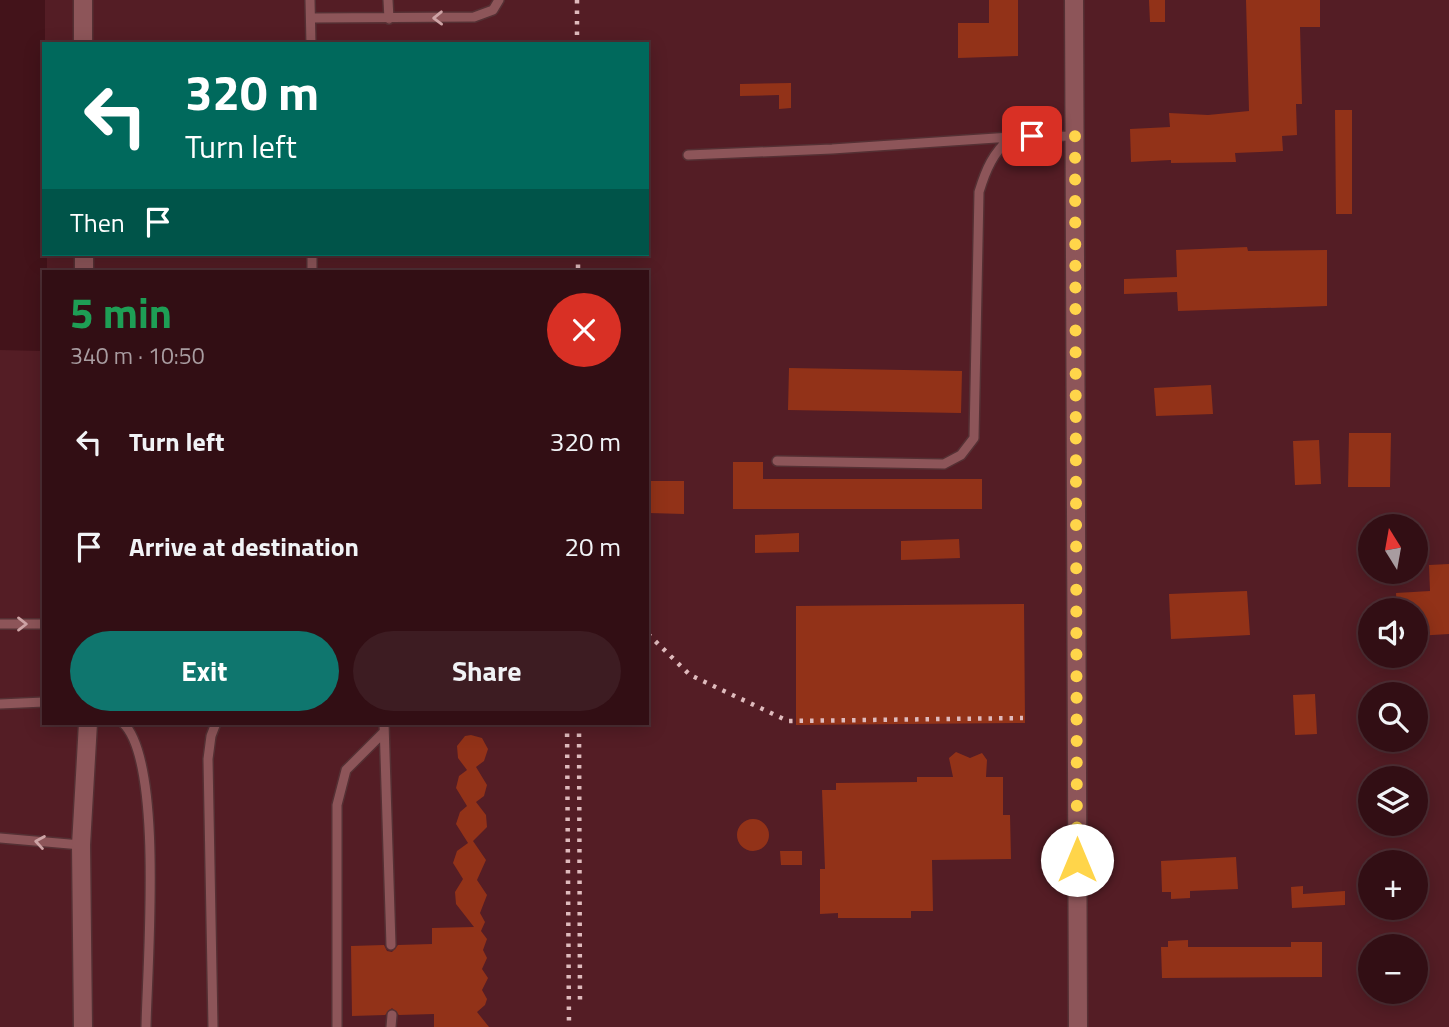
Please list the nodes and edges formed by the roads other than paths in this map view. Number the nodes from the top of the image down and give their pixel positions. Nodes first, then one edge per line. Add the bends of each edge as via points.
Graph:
1 (83, 0) edge
2 (310, 0) edge
3 (388, 0) edge
4 (499, 0) edge
5 (1074, 0) edge
6 (311, 18) junction
7 (389, 19) junction
8 (83, 42) edge
9 (311, 42) edge
10 (1075, 136) junction
11 (1011, 137) junction
12 (688, 155) dead end
13 (777, 461) dead end
14 (0, 624) edge
15 (42, 624) edge
16 (42, 702) edge
17 (0, 704) edge
18 (88, 725) edge
19 (124, 725) edge
20 (215, 725) edge
21 (384, 727) edge
22 (0, 838) edge
23 (81, 845) junction
24 (391, 945) dead end
25 (392, 1015) dead end
26 (83, 1027) edge
27 (146, 1027) edge
28 (213, 1027) edge
29 (337, 1027) edge
30 (391, 1027) edge
31 (1078, 1027) edge

1 - 8 street
2 - 6 lane
3 - 7 lane
4 -> 7 lane via 493,10 474,17
5 - 10 street
6 - 7 lane
6 - 9 lane
10 - 11 lane
10 - 31 street
11 - 12 lane
11 - 13 lane via 997,150 979,192 974,438 961,454 944,464
14 -> 15 lane
16 - 17 lane
18 - 23 street
19 - 27 lane via 140,753 150,822
20 - 28 lane via 208,760
21 - 24 lane
21 - 29 lane via 346,770 337,805
23 -> 22 lane
23 - 26 street
25 - 30 lane

